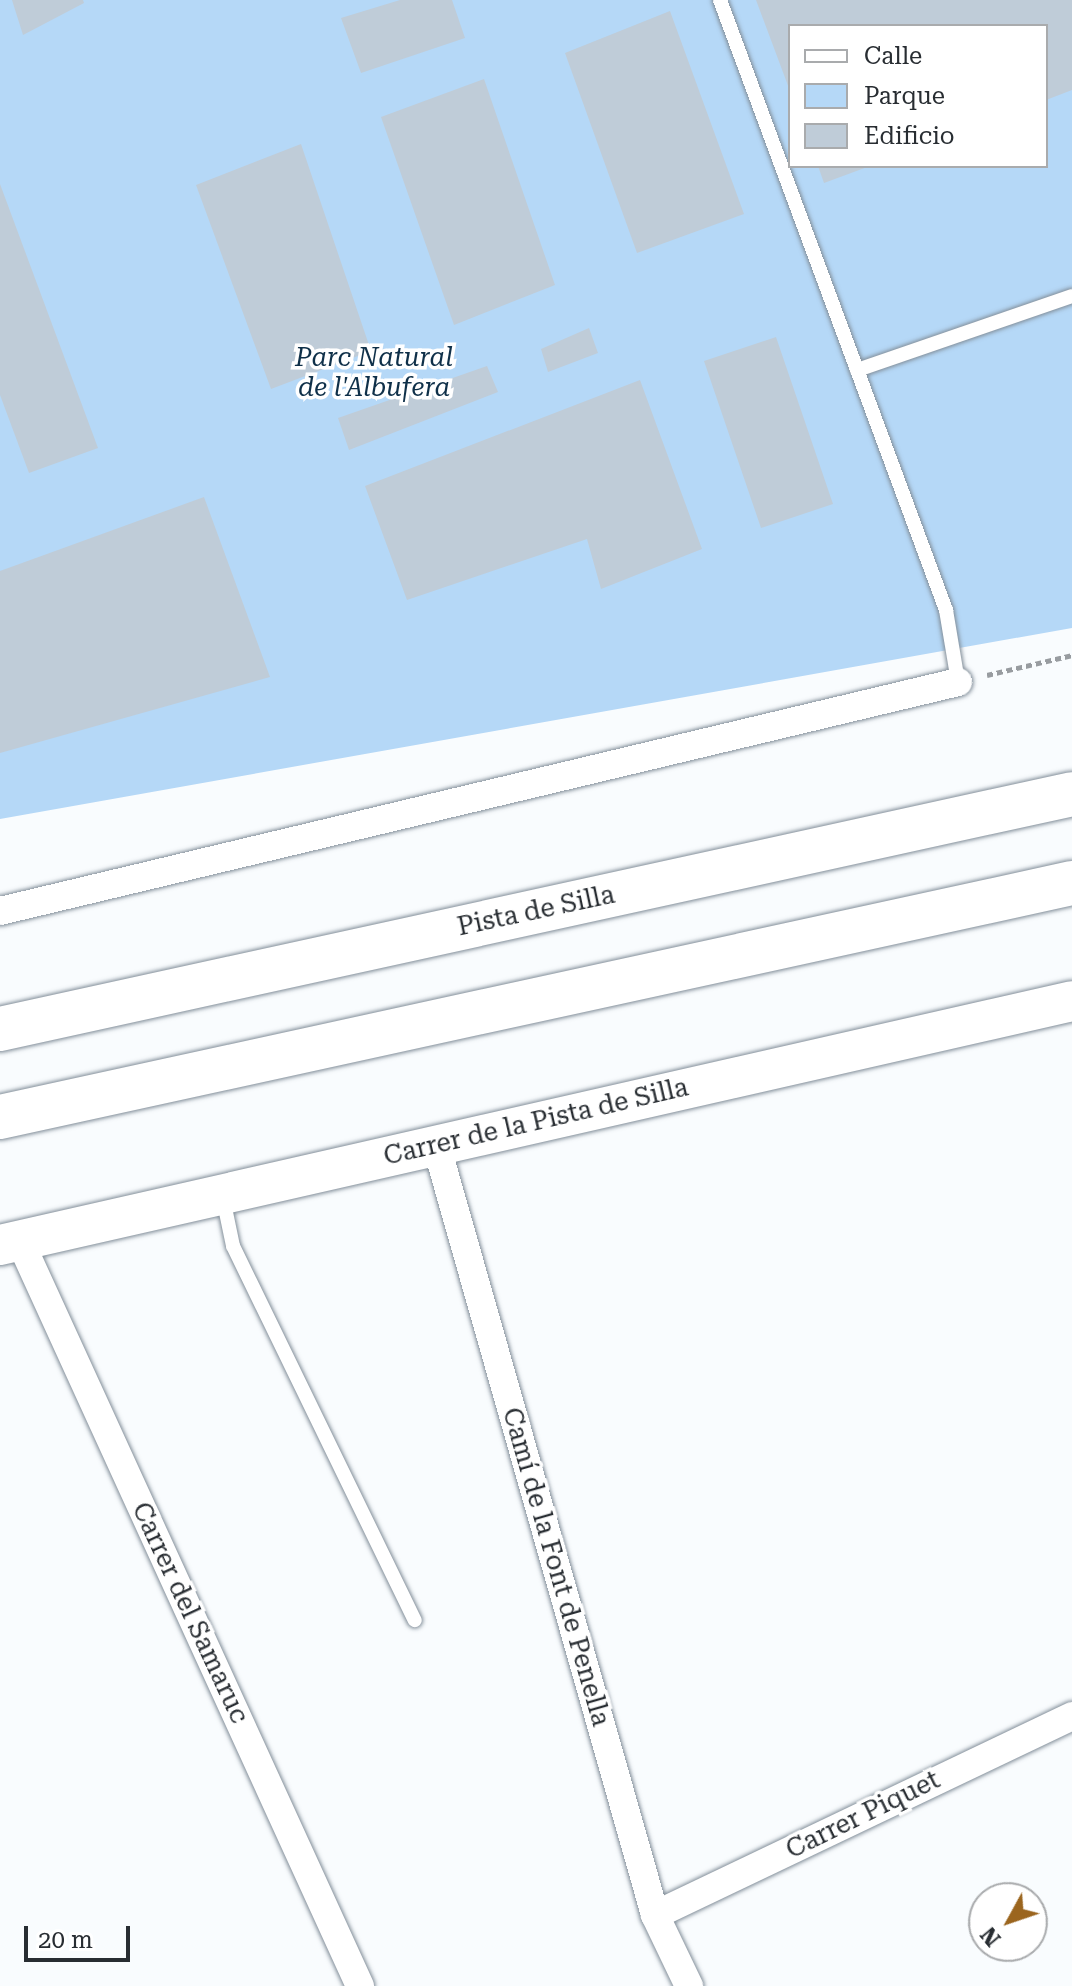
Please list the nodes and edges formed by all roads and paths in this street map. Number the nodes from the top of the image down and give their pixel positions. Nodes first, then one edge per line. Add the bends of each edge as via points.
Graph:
1 (720, 0) edge
2 (1072, 296) edge
3 (857, 370) junction
4 (1072, 655) edge
5 (958, 682) junction
6 (1072, 794) edge
7 (1072, 883) edge
8 (0, 911) edge
9 (1072, 1001) edge
10 (0, 1029) edge
11 (0, 1117) edge
12 (436, 1144) junction
13 (222, 1194) junction
14 (10, 1243) edge
15 (415, 1620) dead end
16 (1072, 1716) edge
17 (655, 1915) junction
18 (360, 1986) edge
19 (689, 1986) edge

1 - 3 lane
2 - 3 lane
3 - 5 lane via 946,610
4 - 5 path
5 - 8 street
6 - 10 highway, Pista de Silla
7 - 11 highway
9 - 12 street, Carrer de la Pista de Silla
12 - 13 street, Carrer de la Pista de Silla
12 - 17 street, Camí de la Font de Penella
13 - 14 street, Carrer de la Pista de Silla
13 - 15 lane via 233,1246
14 - 18 street, Carrer del Samaruc
16 - 17 street, Carrer Piquet
17 - 19 street, Camí de la Font de Penella

